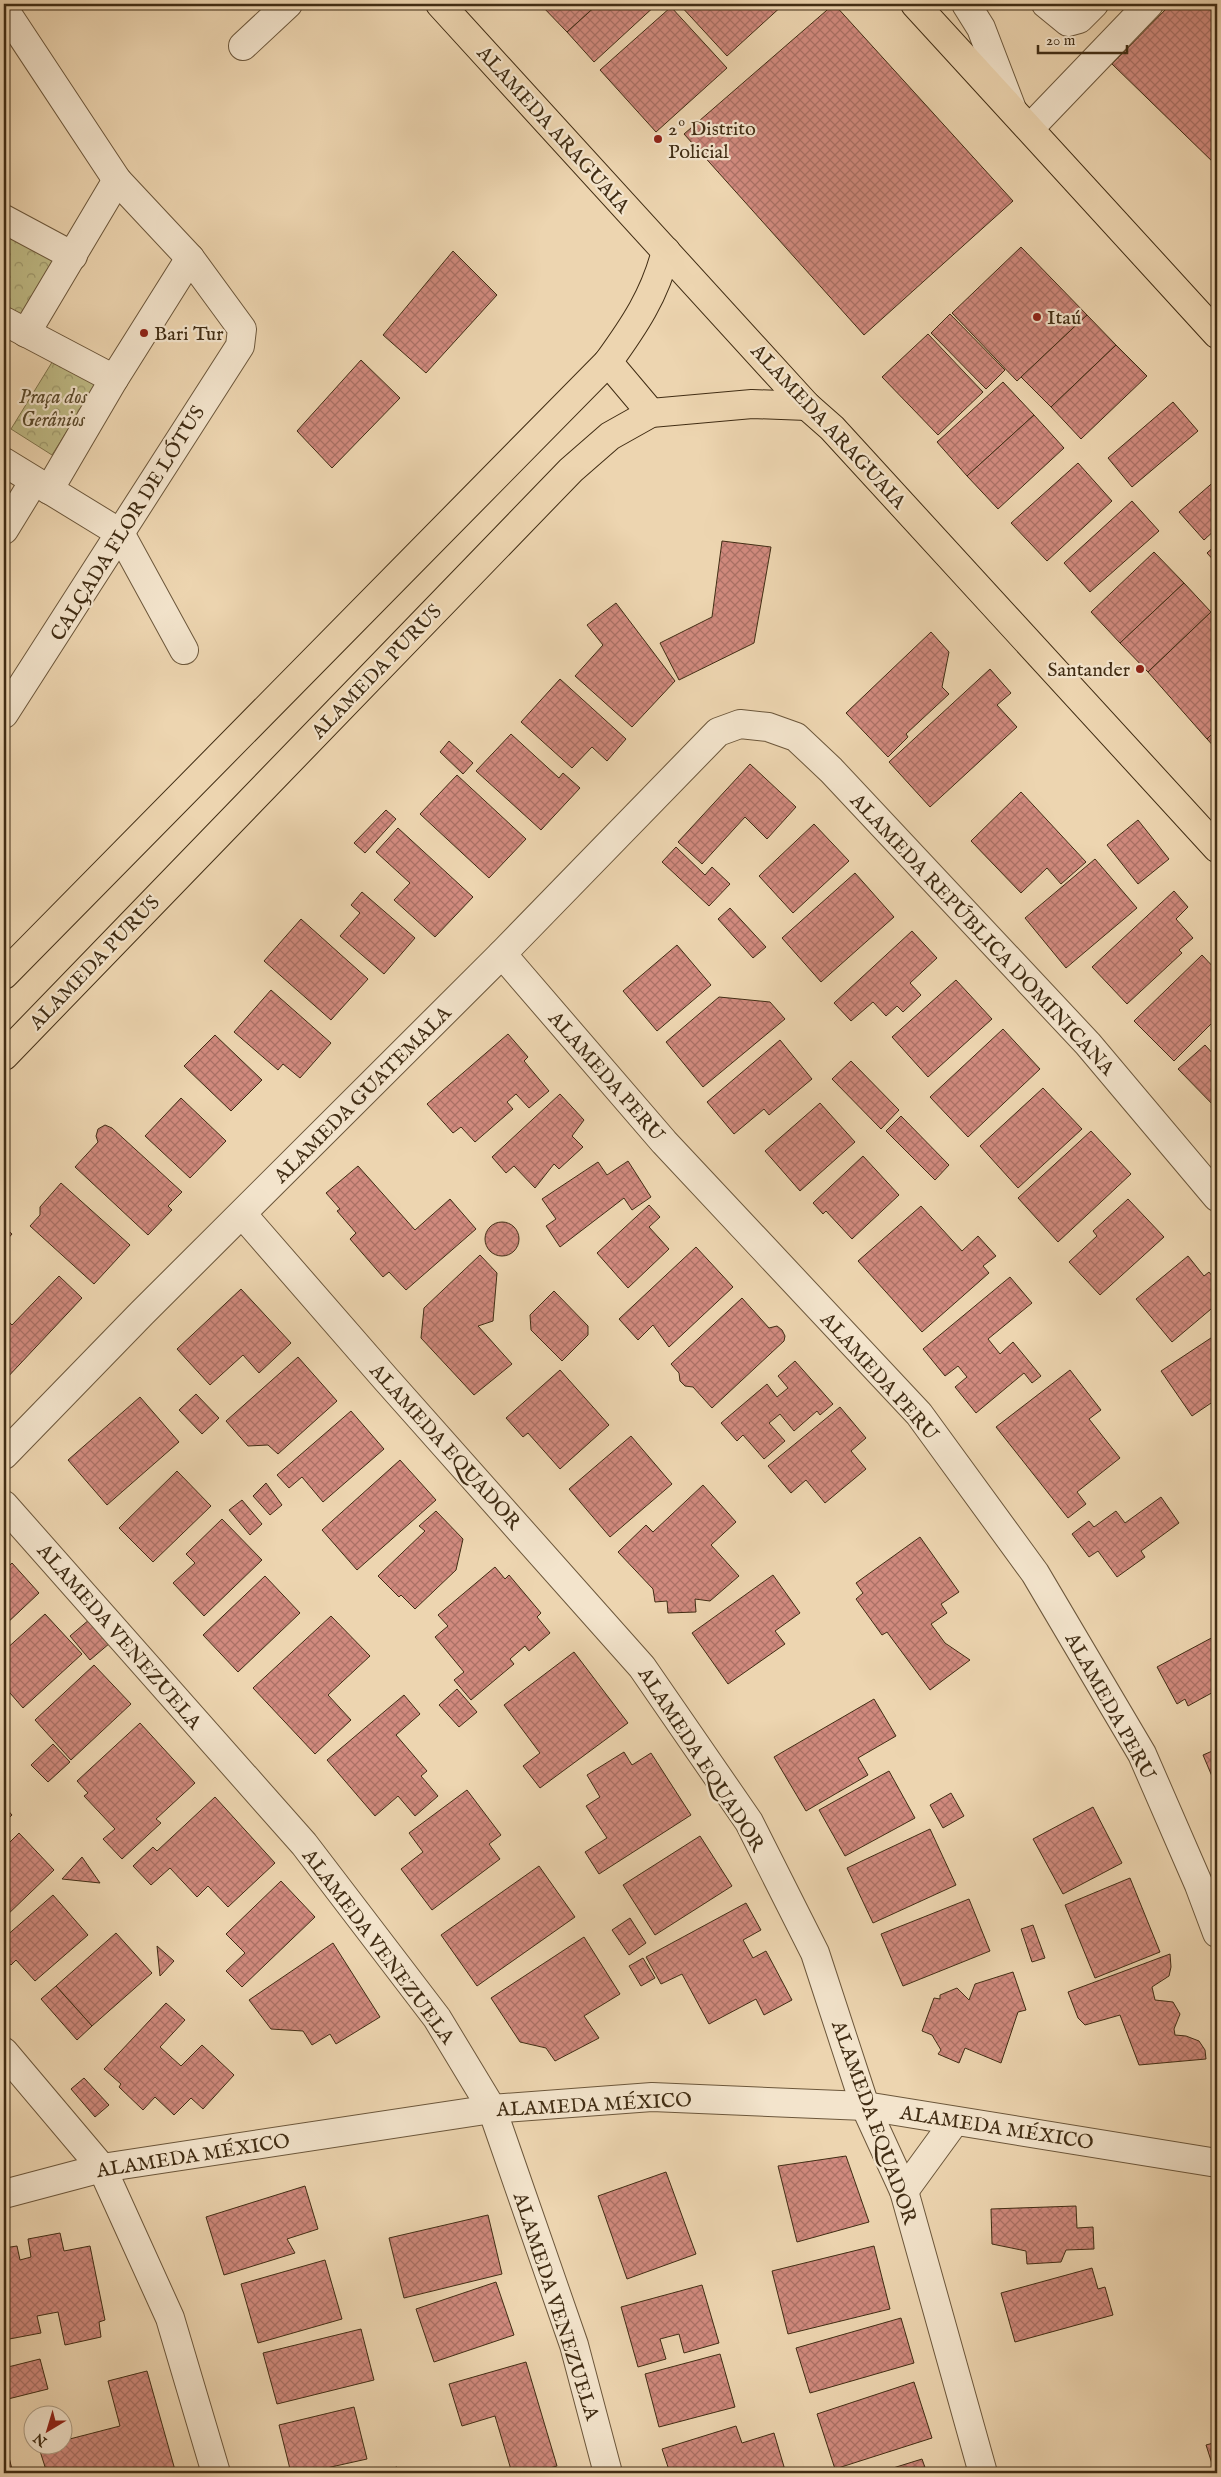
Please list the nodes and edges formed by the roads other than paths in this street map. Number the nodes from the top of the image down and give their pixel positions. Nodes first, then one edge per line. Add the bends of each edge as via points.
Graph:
1 (288, 4) edge
2 (440, 4) edge
3 (915, 4) edge
4 (966, 4) edge
5 (1046, 4) edge
6 (1094, 4) edge
7 (1149, 4) edge
8 (5, 15) edge
9 (243, 46) dead end
10 (1021, 119) junction
11 (117, 180) junction
12 (4, 219) edge
13 (666, 251) junction
14 (72, 256) junction
15 (190, 258) junction
16 (15, 327) edge
17 (1217, 334) edge
18 (608, 362) junction
19 (114, 379) junction
20 (807, 406) junction
21 (651, 413) junction
22 (4, 462) edge
23 (42, 485) junction
24 (4, 530) edge
25 (120, 533) junction
26 (184, 650) dead end
27 (12, 686) edge
28 (4, 714) edge
29 (718, 732) joint
30 (1217, 848) edge
31 (502, 954) junction
32 (4, 975) edge
33 (8, 1043) edge
34 (1217, 1198) edge
35 (243, 1215) junction
36 (4, 1455) edge
37 (4, 1504) edge
38 (1217, 1933) edge
39 (4, 2052) edge
40 (865, 2106) junction
41 (492, 2109) junction
42 (892, 2110) junction
43 (955, 2121) junction
44 (879, 2136) junction
45 (1217, 2164) edge
46 (102, 2168) junction
47 (904, 2191) junction
48 (4, 2194) edge
49 (216, 2473) edge
50 (608, 2473) edge
51 (982, 2473) edge

1 - 9 street
2 - 13 main road, ALAMEDA ARAGUAIA
3 - 10 main road
4 - 10 street via 982,28
5 - 6 street via 1068,22 1079,19
7 - 10 street
8 - 11 street
10 - 17 main road
11 - 14 street
11 - 15 street
12 - 14 street
13 - 18 main road via 661,272 642,315
13 - 20 main road, ALAMEDA ARAGUAIA
14 - 16 street
15 - 19 street
15 - 25 street, CALÇADA FLOR DE LÓTUS via 242,329 240,346
16 - 19 street
18 - 21 main road
18 - 32 main road
19 - 23 street
20 - 21 main road, ALAMEDA PURUS via 752,404
20 - 30 main road, ALAMEDA ARAGUAIA via 832,428
21 - 33 main road, ALAMEDA PURUS via 610,436 571,470
22 - 23 street
23 - 24 street
23 - 25 street
25 - 26 street
25 - 27 street, CALÇADA FLOR DE LÓTUS
27 - 28 street, CALÇADA FLOR DE LÓTUS
29 - 31 street, ALAMEDA GUATEMALA
29 - 34 street, ALAMEDA REPÚBLICA DOMINICANA via 740,724 768,727 796,737 831,770 1088,1044
31 - 35 street, ALAMEDA GUATEMALA
31 - 38 street, ALAMEDA PERU via 664,1142 919,1414 1035,1572 1142,1754
35 - 36 street, ALAMEDA GUATEMALA
35 - 40 street, ALAMEDA EQUADOR via 642,1667 749,1822 811,1944
37 - 41 street, ALAMEDA VENEZUELA via 304,1844 437,2018
39 - 46 street
40 - 41 street, ALAMEDA MÉXICO via 652,2097
40 - 42 street, ALAMEDA MÉXICO
40 - 44 street, ALAMEDA EQUADOR
41 - 46 street, ALAMEDA MÉXICO
41 - 50 street, ALAMEDA VENEZUELA via 574,2345
42 - 43 street, ALAMEDA MÉXICO
42 - 44 street
43 - 45 street, ALAMEDA MÉXICO
43 - 47 street
44 - 47 street, ALAMEDA EQUADOR
46 - 48 street, ALAMEDA MÉXICO
46 - 49 street via 170,2318
47 - 51 street, ALAMEDA EQUADOR

